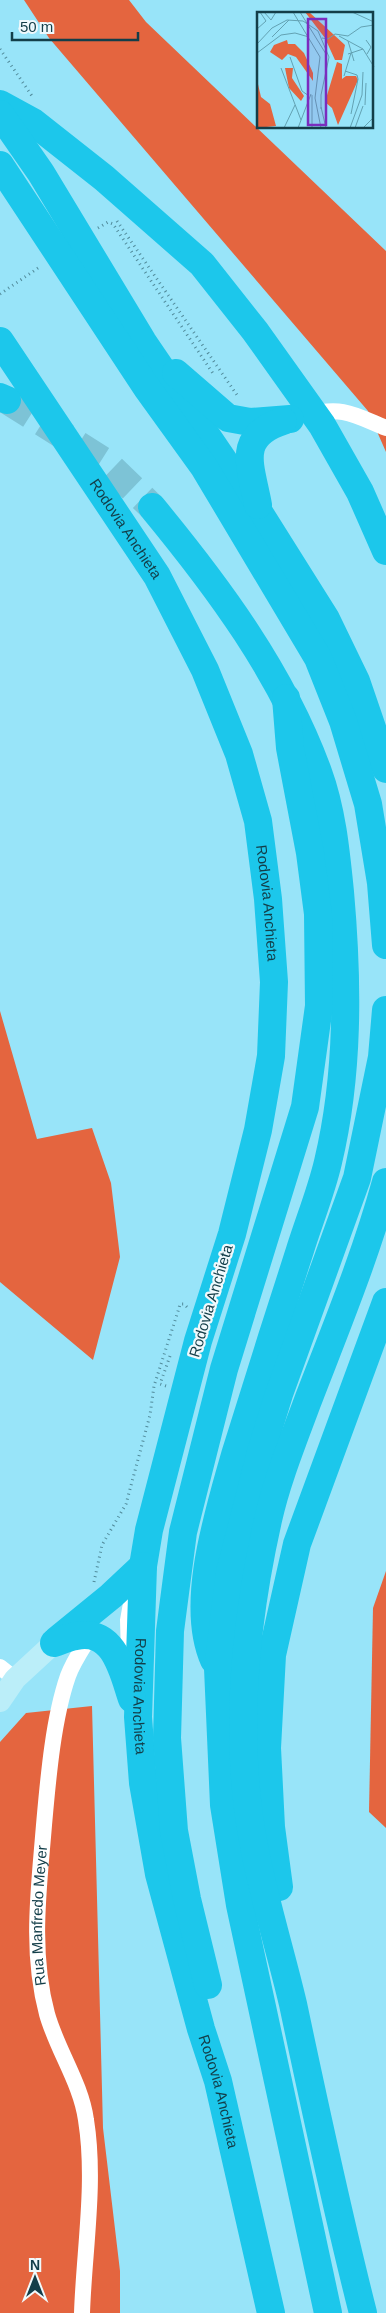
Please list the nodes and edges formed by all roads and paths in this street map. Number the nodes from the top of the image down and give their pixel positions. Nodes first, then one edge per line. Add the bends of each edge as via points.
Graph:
1 (0, 49) edge
2 (34, 98) dead end
3 (0, 104) edge
4 (0, 114) edge
5 (0, 165) edge
6 (112, 213) dead end
7 (105, 224) dead end
8 (188, 335) dead end
9 (0, 341) edge
10 (143, 342) junction
11 (243, 399) dead end
12 (290, 419) junction
13 (386, 428) edge
14 (152, 507) tunnel mouth
15 (260, 514) junction
16 (386, 551) edge
17 (286, 698) junction
18 (386, 769) edge
19 (386, 945) edge
20 (386, 1010) edge
21 (386, 1182) edge
22 (386, 1302) edge
23 (185, 1313) dead end
24 (143, 1566) junction
25 (89, 1625) junction
26 (54, 1643) joint
27 (218, 1668) junction
28 (8, 1673) edge
29 (0, 1701) edge
30 (138, 1717) junction
31 (281, 1950) junction
32 (218, 2081) junction
33 (82, 2313) edge
34 (271, 2313) edge
35 (328, 2313) edge
36 (363, 2313) edge

1 - 2 path
3 - 16 highway via 33,122 104,178 202,264 322,425 360,492
4 - 10 highway via 41,173
5 - 19 highway via 147,388 204,467 318,658 343,721 368,804 381,883
6 - 11 path via 236,394
7 - 8 path via 113,224
9 - 24 highway, Rodovia Anchieta via 157,576 205,670 239,754 255,811 268,899 274,982 271,1056 258,1130 232,1234 198,1341 157,1496
10 - 12 highway via 228,418 250,422
10 - 15 highway
12 - 13 street via 336,410
12 - 15 highway via 266,427 253,440 250,461
14 - 17 highway via 232,610
15 - 18 highway via 326,619 356,681
17 - 27 highway via 318,772 330,816 345,946 346,1025 340,1094 328,1163 248,1414 208,1566 204,1621
17 - 32 highway via 290,748 318,914 319,1006 305,1107 224,1369 183,1532 170,1631 167,1738 174,1831 214,2016
20 - 27 highway via 382,1057 357,1178 278,1394 261,1452 230,1572
21 - 31 highway via 372,1230 285,1462 269,1517 250,1622 243,1748 247,1799 255,1852
22 - 31 highway via 297,1544 272,1655 267,1748 271,1827 281,1897
23 - 25 path via 187,1306 180,1304 154,1386 150,1415 126,1504 102,1545
24 - 25 highway via 111,1596
24 - 30 highway, Rodovia Anchieta
25 - 26 highway
25 - 30 highway via 117,1655
25 - 33 street, Rua Manfredo Meyer via 68,1676 61,1705 48,1780 36,1920 37,1957 47,2014 81,2099 86,2120 89,2193
26 - 28 street
27 - 35 highway via 224,1805 240,1905
28 - 29 street
30 - 32 highway, Rodovia Anchieta via 143,1783 159,1874
31 - 36 highway
32 - 34 highway, Rodovia Anchieta

